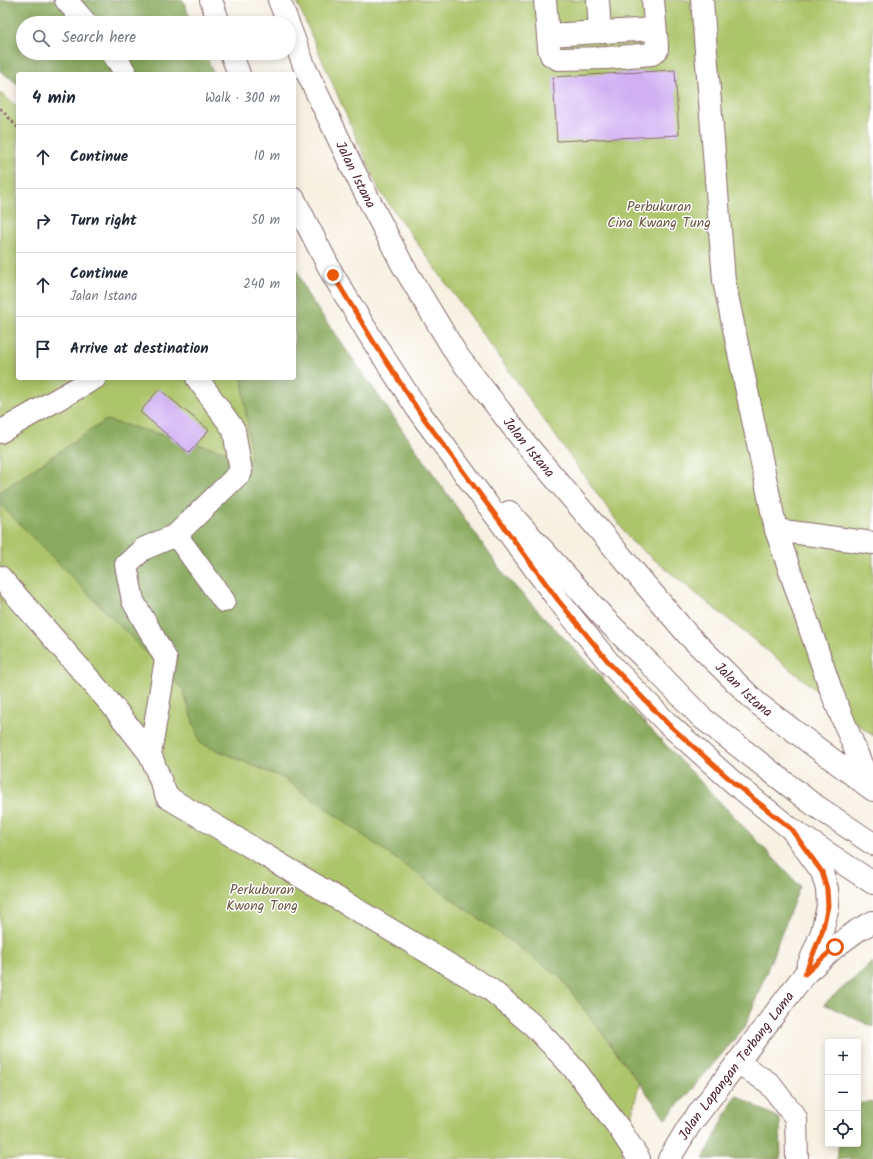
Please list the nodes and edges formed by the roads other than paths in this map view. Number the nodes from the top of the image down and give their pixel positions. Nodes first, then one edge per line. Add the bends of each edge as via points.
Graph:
1 (66, 0) edge
2 (210, 0) edge
3 (279, 0) edge
4 (545, 0) edge
5 (598, 0) edge
6 (653, 0) edge
7 (702, 0) edge
8 (80, 16) edge
9 (216, 16) edge
10 (285, 16) edge
11 (655, 29) junction
12 (600, 32) junction
13 (548, 35) junction
14 (296, 45) edge
15 (117, 60) edge
16 (234, 60) edge
17 (125, 72) edge
18 (238, 72) edge
19 (296, 203) edge
20 (91, 380) edge
21 (198, 380) edge
22 (420, 413) junction
23 (0, 432) edge
24 (776, 530) junction
25 (176, 535) junction
26 (873, 542) edge
27 (0, 577) edge
28 (224, 601) dead end
29 (150, 754) junction
30 (872, 789) edge
31 (791, 829) junction
32 (873, 844) edge
33 (873, 883) edge
34 (873, 922) edge
35 (805, 974) junction
36 (738, 1062) junction
37 (639, 1159) edge
38 (670, 1159) edge
39 (797, 1159) edge

1 - 8 main road
2 - 9 main road
3 - 10 main road, Jalan Istana
4 - 13 main road
5 - 12 main road
6 - 11 main road
7 - 24 main road via 724,281
11 - 12 main road
11 - 13 main road via 657,45 652,54 607,58 558,59 552,55
12 - 13 main road
14 - 30 main road, Jalan Istana via 353,170 402,264 457,355 526,444 688,635 757,703
15 - 17 main road
16 - 18 main road
19 - 22 main road via 333,275
20 - 23 main road
21 - 25 main road via 234,430 241,472
22 - 31 main road via 558,600 611,665 667,723 734,783
22 - 32 main road via 607,621 701,717 810,802
24 - 26 main road
24 - 30 main road via 832,693
25 - 28 main road
25 - 29 main road via 143,549 126,565 133,602 166,659
27 - 29 main road via 111,704
29 - 37 main road via 167,797 490,989 535,1027 576,1072
31 - 33 main road
31 - 35 main road, Jalan Lapangan Terbang Lama via 822,872 827,889 828,906 822,932
34 - 35 main road, Jalan Lapangan Terbang Lama via 835,947
35 - 36 main road, Jalan Lapangan Terbang Lama
36 - 38 main road, Jalan Lapangan Terbang Lama via 689,1126
36 - 39 main road via 769,1083 796,1118

